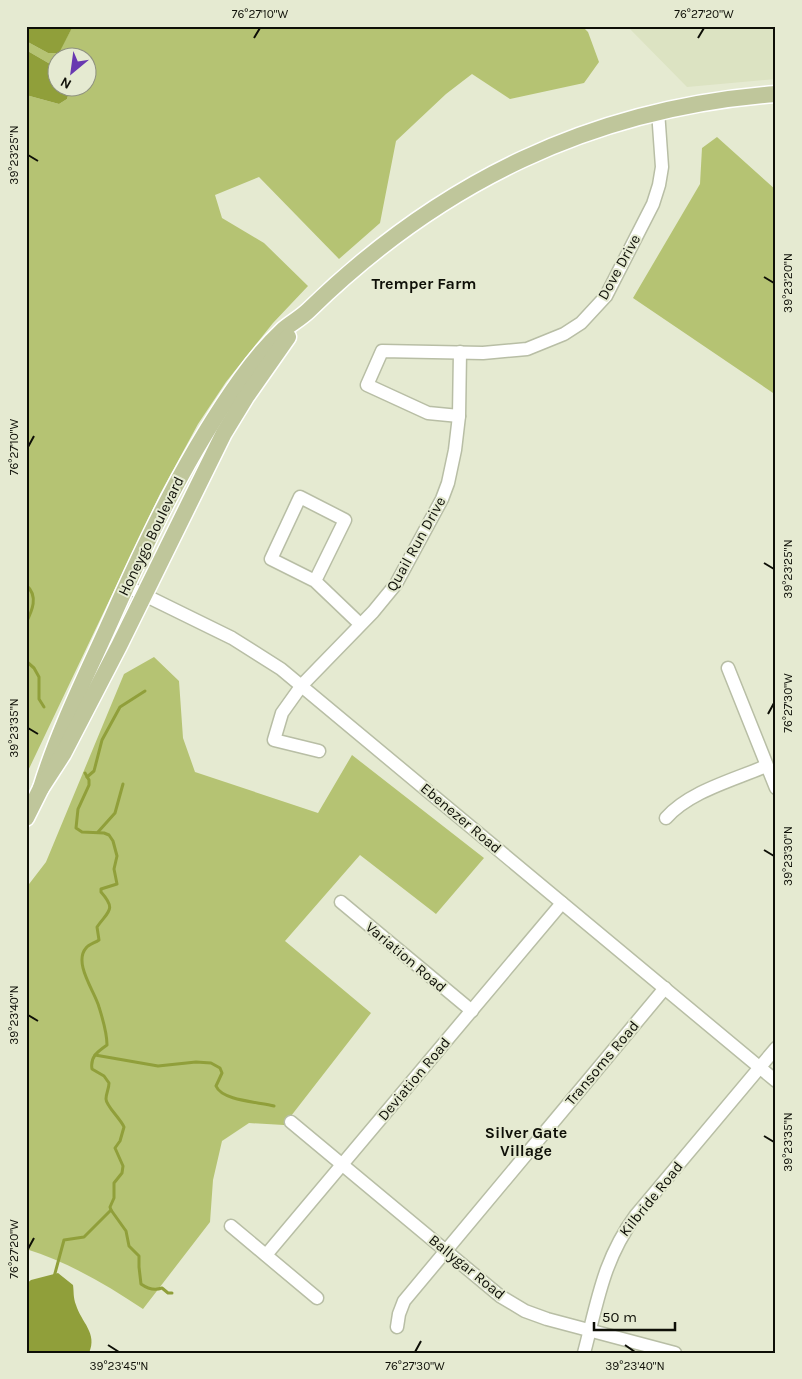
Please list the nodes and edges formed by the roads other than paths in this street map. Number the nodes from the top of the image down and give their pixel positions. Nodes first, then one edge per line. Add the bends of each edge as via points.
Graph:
1 (776, 94) edge
2 (658, 112) junction
3 (306, 313) junction
4 (460, 352) junction
5 (458, 416) junction
6 (315, 581) junction
7 (126, 586) junction
8 (144, 594) junction
9 (360, 624) junction
10 (728, 668) dead end
11 (302, 685) junction
12 (319, 751) dead end
13 (766, 766) junction
14 (41, 788) junction
15 (776, 788) edge
16 (26, 818) edge
17 (666, 818) dead end
18 (341, 902) dead end
19 (562, 903) junction
20 (665, 988) junction
21 (472, 1011) junction
22 (776, 1048) edge
23 (760, 1068) junction
24 (776, 1081) edge
25 (291, 1122) dead end
26 (342, 1164) junction
27 (231, 1226) dead end
28 (446, 1251) junction
29 (266, 1255) junction
30 (317, 1298) dead end
31 (396, 1327) dead end
32 (590, 1330) junction
33 (584, 1353) edge
34 (675, 1353) edge

1 - 2 main road, Honeygo Boulevard
2 - 3 main road, Honeygo Boulevard via 560,143 454,195 377,249 331,287
2 - 4 street, Dove Drive via 662,142 659,185 653,204 606,296 581,323 544,344 510,352
3 - 7 main road, Honeygo Boulevard via 258,357 206,430
3 - 8 main road, Honeygo Boulevard via 224,432
4 - 5 street, Quail Run Drive
4 - 5 street, Dove Drive via 382,351 367,385 428,412
5 - 9 street, Quail Run Drive via 453,465 442,499 396,584
6 - 6 street via 271,559 300,497 345,520
6 - 9 street
7 - 8 street, Ebenezer Road
7 - 14 main road, Honeygo Boulevard via 52,750
8 - 11 street, Ebenezer Road via 232,638
8 - 14 main road, Honeygo Boulevard via 63,754
9 - 11 street, Quail Run Drive
10 - 13 street
11 - 12 street, Quail Run Drive via 282,713 274,740
11 - 19 street, Ebenezer Road
13 - 15 street
13 - 17 street via 693,797
14 - 16 main road, Honeygo Boulevard
18 - 21 street, Variation Road
19 - 20 street, Ebenezer Road
19 - 21 street, Deviation Road
20 - 23 street, Ebenezer Road
20 - 28 street, Transoms Road
21 - 26 street, Deviation Road
22 - 23 street, Kilbride Road
23 - 24 street, Ebenezer Road
23 - 32 street, Kilbride Road via 636,1215 619,1240 604,1274
25 - 26 street, Ballygar Road
26 - 28 street, Ballygar Road
26 - 29 street, Deviation Road
27 - 29 street
28 - 31 street, Transoms Road via 404,1301
28 - 32 street, Ballygar Road via 515,1306 547,1319
29 - 30 street
32 - 33 street, Kilbride Road
32 - 34 street, Ballygar Road

